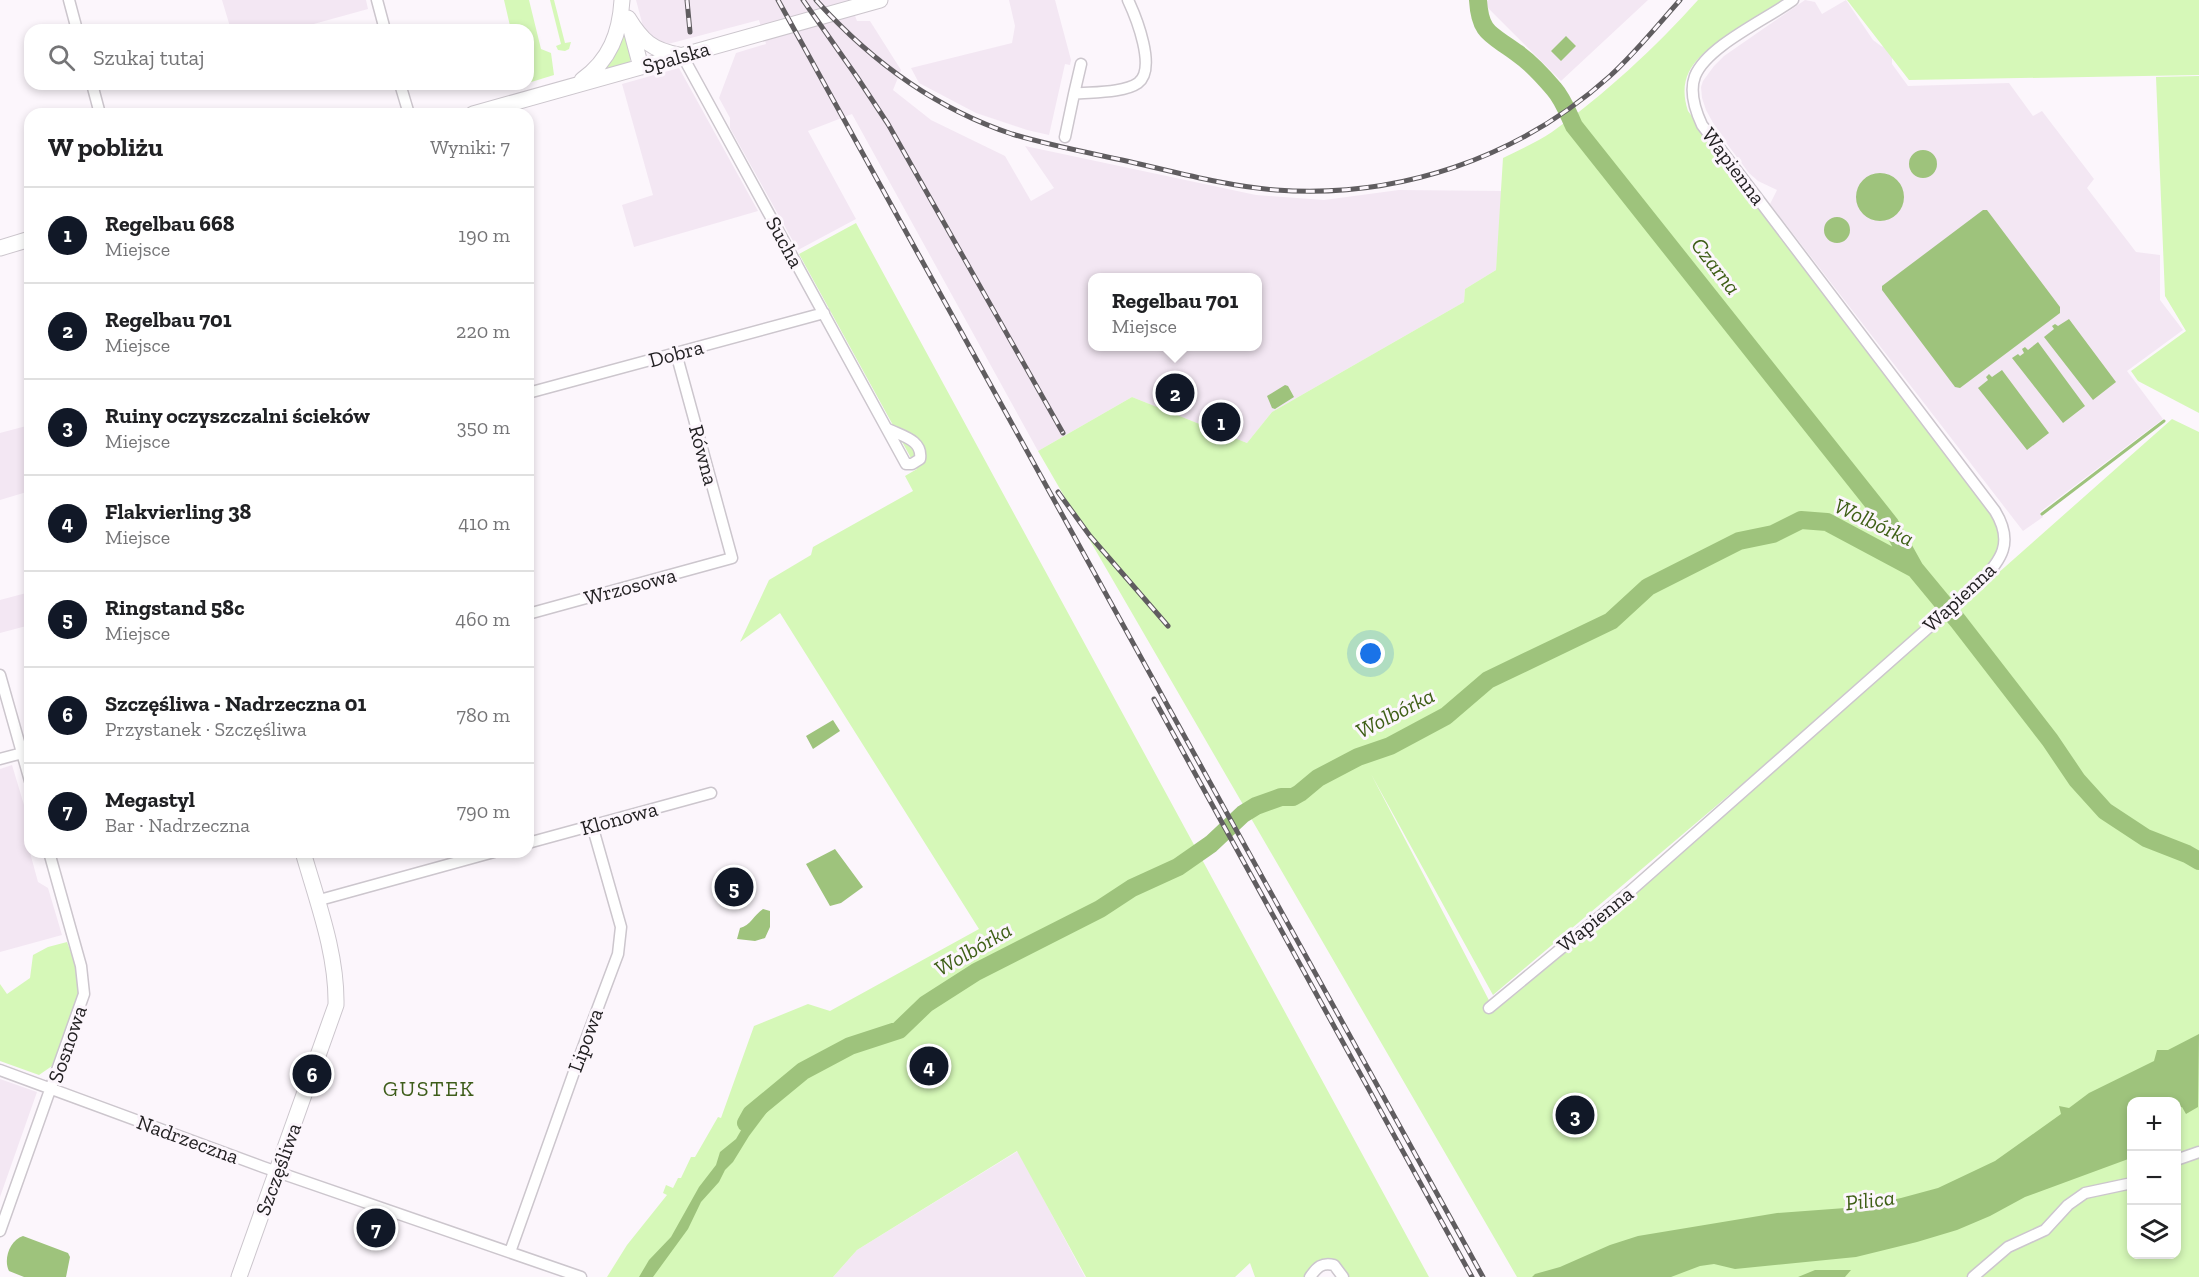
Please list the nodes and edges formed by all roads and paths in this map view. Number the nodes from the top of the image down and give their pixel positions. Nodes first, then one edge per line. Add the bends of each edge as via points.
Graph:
1 (69, 0) edge
2 (377, 0) edge
3 (623, 0) edge
4 (880, 0) edge
5 (1128, 0) edge
6 (1793, 0) edge
7 (842, 4) edge
8 (628, 18) junction
9 (75, 24) edge
10 (383, 24) edge
11 (682, 55) junction
12 (1081, 64) dead end
13 (640, 67) junction
14 (574, 86) junction
15 (94, 90) edge
16 (402, 90) edge
17 (1074, 94) junction
18 (98, 108) edge
19 (407, 108) edge
20 (495, 108) edge
21 (1065, 137) dead end
22 (24, 241) edge
23 (0, 248) edge
24 (824, 313) junction
25 (676, 353) junction
26 (534, 391) edge
27 (888, 429) dead end
28 (732, 558) joint
29 (534, 612) edge
30 (0, 675) edge
31 (24, 746) edge
32 (24, 753) edge
33 (0, 759) edge
34 (711, 793) dead end
35 (592, 825) junction
36 (534, 841) edge
37 (51, 858) edge
38 (305, 858) edge
39 (472, 858) edge
40 (316, 901) junction
41 (1489, 1008) dead end
42 (0, 1070) edge
43 (52, 1088) junction
44 (2199, 1152) edge
45 (2181, 1158) edge
46 (277, 1172) junction
47 (2127, 1184) edge
48 (0, 1231) edge
49 (510, 1252) junction
50 (238, 1277) edge
51 (581, 1277) edge
52 (1310, 1277) edge
53 (1343, 1277) edge
54 (1973, 1277) edge

1 - 9 street
2 - 10 street
3 - 8 street
3 - 14 street via 618,28 607,55 598,68
4 - 7 street, Spalska
5 - 17 street via 1145,55 1142,78 1120,89
6 - 41 street, Wapienna via 1735,37 1700,66 1693,86 1696,114 2000,519 2004,548 1995,567 1979,583 1627,894
7 - 11 street, Spalska
8 - 11 street via 648,44
8 - 13 street
11 - 13 street, Spalska
11 - 24 street, Sucha
12 - 17 street
13 - 14 street, Spalska
14 - 20 street, Spalska
15 - 18 street
16 - 19 street
17 - 21 street
22 - 23 street
24 - 25 street, Dobra
24 - 27 street, Sucha
25 - 26 street, Dobra
25 - 28 street, Równa
28 - 29 street, Wrzosowa
30 - 31 street
32 - 33 street
34 - 35 street, Klonowa
35 - 36 street, Klonowa
35 - 49 street, Lipowa via 621,939
37 - 43 street, Sosnowa via 84,980 84,994
38 - 40 street, Szczęśliwa
39 - 40 street
40 - 46 street, Szczęśliwa via 332,961 336,1005
42 - 43 street, Nadrzeczna
43 - 46 street, Nadrzeczna
43 - 48 street, Sosnowa
44 - 45 street
46 - 49 street, Nadrzeczna
46 - 50 street, Szczęśliwa
47 - 54 street via 2085,1194 2068,1204 2045,1230 2008,1247
49 - 51 street, Nadrzeczna
52 - 53 street via 1327,1263 1334,1265

